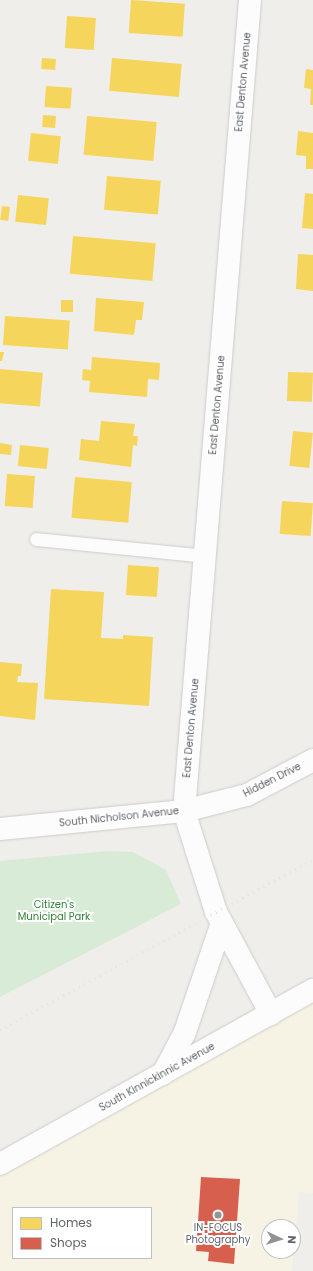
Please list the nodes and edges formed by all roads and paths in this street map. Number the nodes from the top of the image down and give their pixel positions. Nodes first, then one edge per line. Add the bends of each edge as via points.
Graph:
1 (250, 0) edge
2 (36, 539) dead end
3 (205, 556) junction
4 (313, 760) edge
5 (184, 811) junction
6 (0, 828) edge
7 (222, 923) junction
8 (313, 990) edge
9 (271, 1014) junction
10 (163, 1074) junction
11 (0, 1164) edge

1 - 3 street, East Denton Avenue
2 - 3 lane
3 - 5 street, East Denton Avenue
4 - 5 street, Hidden Drive via 247,795
5 - 6 street, South Nicholson Avenue
5 - 7 street, South Nicholson Avenue via 197,858
7 - 9 street, South Nicholson Avenue
7 - 10 street via 186,1032
8 - 9 street, South Kinnickinnic Avenue
9 - 10 street, South Kinnickinnic Avenue
10 - 11 street, South Kinnickinnic Avenue

